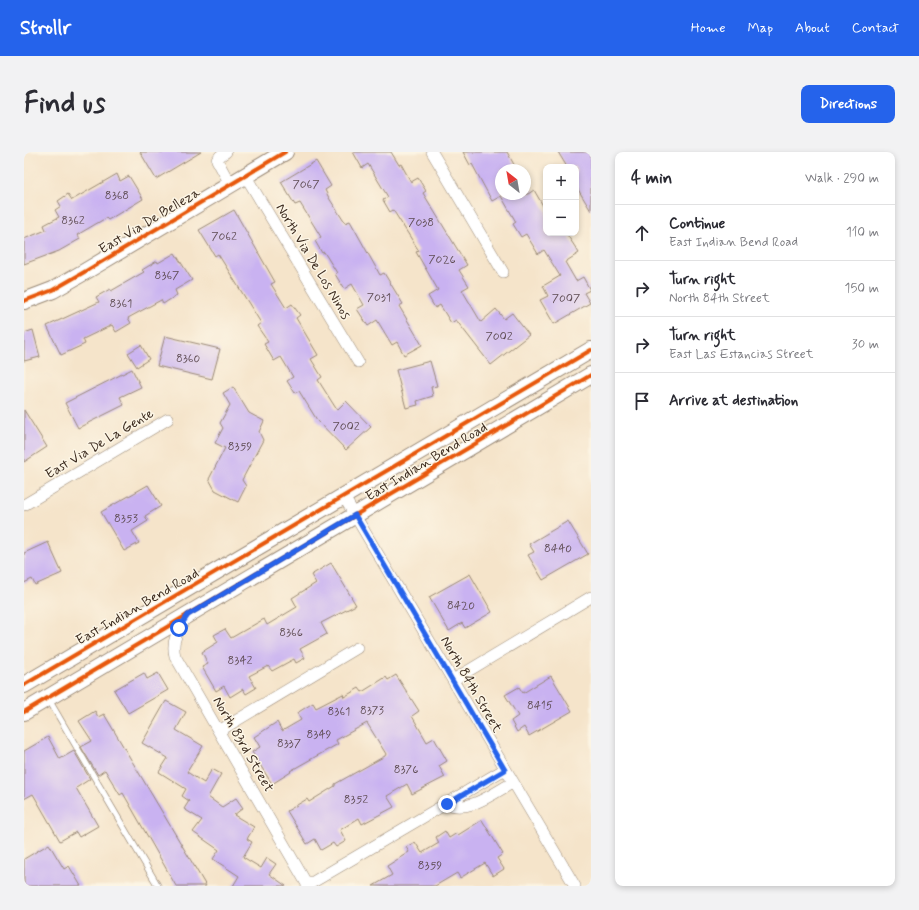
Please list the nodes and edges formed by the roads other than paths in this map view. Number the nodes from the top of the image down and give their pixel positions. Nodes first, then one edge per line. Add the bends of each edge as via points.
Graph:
1 (226, 152) edge
2 (284, 152) edge
3 (432, 152) edge
4 (245, 175) junction
5 (230, 184) junction
6 (503, 272) dead end
7 (24, 301) edge
8 (591, 350) edge
9 (358, 362) dead end
10 (591, 375) edge
11 (168, 419) dead end
12 (344, 497) junction
13 (24, 505) edge
14 (355, 515) junction
15 (591, 597) edge
16 (188, 615) junction
17 (356, 648) dead end
18 (453, 680) junction
19 (24, 685) edge
20 (48, 697) junction
21 (24, 712) edge
22 (219, 731) junction
23 (505, 770) junction
24 (512, 782) junction
25 (447, 804) junction
26 (308, 885) edge
27 (158, 886) edge
28 (575, 886) edge

1 - 5 street via 217,160
2 - 4 main road, East Via De Belleza
3 - 6 street
4 - 5 main road, East Via De Belleza
4 - 9 street, North Via De Los Ninos
5 - 7 main road, East Via De Belleza via 53,290
8 - 12 main road, East Indian Bend Road
10 - 14 main road, East Indian Bend Road
11 - 13 street, East Via De La Gente
12 - 14 street, North 84th Street
12 - 19 main road, East Indian Bend Road
14 - 16 main road, East Indian Bend Road
14 - 18 street, North 84th Street
15 - 18 street
16 - 20 main road, East Indian Bend Road
16 - 22 street, North 83rd Street via 173,644 175,656
17 - 22 street
18 - 23 street, North 84th Street
20 - 21 main road, East Indian Bend Road
20 - 27 lane
22 - 26 street, North 83rd Street
23 - 24 street, North 84th Street
23 - 25 street
24 - 25 street via 477,802 454,807
24 - 28 street, North 84th Street
25 - 26 street

